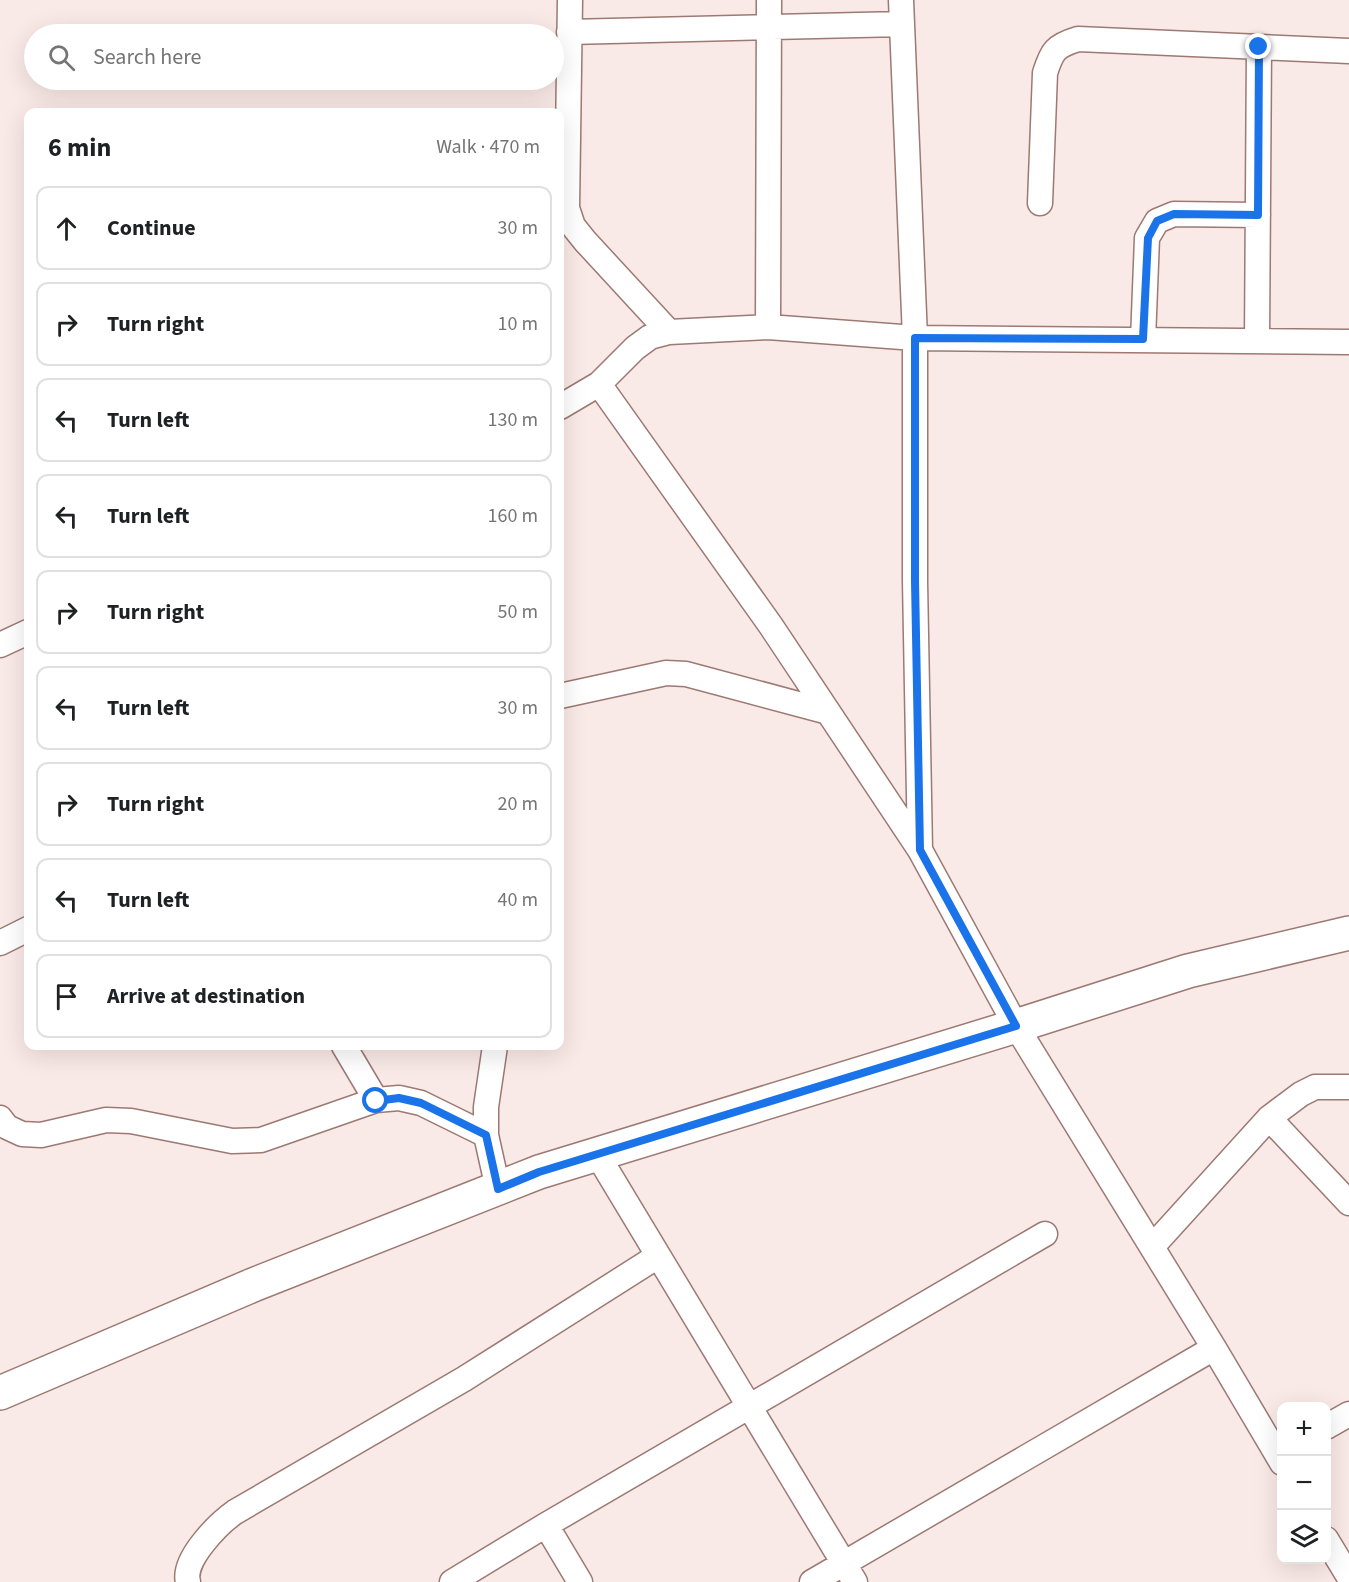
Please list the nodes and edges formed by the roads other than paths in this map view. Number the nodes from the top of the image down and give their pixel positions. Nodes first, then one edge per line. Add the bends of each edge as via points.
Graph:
1 (570, 0) edge
2 (769, 0) edge
3 (901, 0) edge
4 (902, 24) junction
5 (769, 28) junction
6 (569, 32) junction
7 (1259, 47) junction
8 (1349, 51) edge
9 (1040, 203) dead end
10 (1258, 215) junction
11 (768, 327) junction
12 (669, 332) junction
13 (915, 338) junction
14 (1143, 339) junction
15 (1257, 340) junction
16 (1349, 342) edge
17 (599, 384) junction
18 (564, 405) edge
19 (24, 634) edge
20 (0, 645) edge
21 (564, 695) edge
22 (828, 712) junction
23 (920, 850) junction
24 (24, 931) edge
25 (1349, 933) edge
26 (0, 943) edge
27 (1016, 1026) junction
28 (346, 1050) edge
29 (494, 1050) edge
30 (1349, 1087) edge
31 (376, 1101) junction
32 (0, 1118) edge
33 (1269, 1118) junction
34 (486, 1135) junction
35 (597, 1154) junction
36 (498, 1189) junction
37 (1349, 1203) edge
38 (1045, 1234) dead end
39 (1152, 1247) junction
40 (658, 1256) junction
41 (1214, 1348) junction
42 (0, 1393) edge
43 (749, 1407) junction
44 (1349, 1414) edge
45 (1331, 1424) edge
46 (1279, 1456) edge
47 (546, 1525) junction
48 (1331, 1547) edge
49 (849, 1573) edge
50 (1349, 1577) edge
51 (188, 1582) edge
52 (452, 1582) edge
53 (580, 1582) edge
54 (812, 1582) edge

1 - 6 street
2 - 5 street
3 - 4 street
4 - 5 street
4 - 13 street
5 - 6 street
5 - 11 street
6 - 12 street via 567,208 573,226
7 - 8 street
7 - 9 street via 1078,39 1063,44 1051,55 1045,73
7 - 10 street
10 - 14 street via 1174,214 1157,221 1148,238
10 - 15 street
11 - 12 street
11 - 13 street
12 - 17 street via 650,337 635,348
13 - 14 street
13 - 23 street
14 - 15 street
15 - 16 street
17 - 18 street
17 - 22 street
19 - 20 street
21 - 22 street via 666,673 686,674
22 - 23 street
23 - 27 street
24 - 26 street
25 - 27 main road via 1188,971
27 - 35 main road
27 - 39 street
28 - 31 street
29 - 34 street
30 - 33 street via 1315,1087
31 - 32 street via 261,1140 232,1141 114,1120 41,1135 22,1134 7,1127
31 - 34 street via 399,1098 421,1103
33 - 37 street
33 - 39 street
34 - 36 street
35 - 36 main road
35 - 40 street
36 - 42 main road via 253,1285
38 - 43 street
39 - 41 street
40 - 43 street
40 - 51 street via 464,1379 235,1512 221,1522 190,1561
41 - 46 street
41 - 49 street
43 - 47 street
43 - 49 street
44 - 45 street
47 - 52 street
47 - 53 street
48 - 50 street
49 - 54 street

